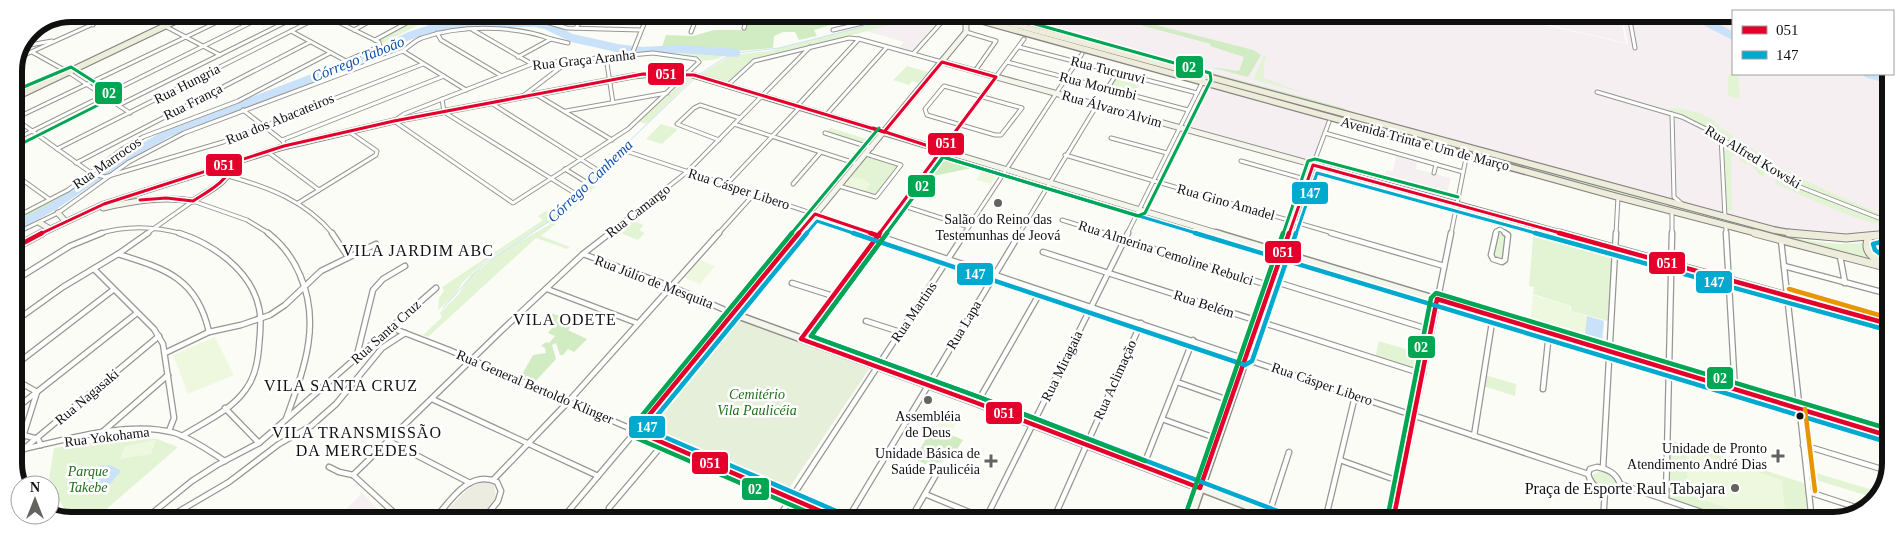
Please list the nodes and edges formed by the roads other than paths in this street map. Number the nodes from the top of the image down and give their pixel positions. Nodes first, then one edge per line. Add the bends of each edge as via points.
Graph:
1 (97, 22) edge
2 (158, 22) edge
3 (175, 22) edge
4 (177, 22) edge
5 (218, 22) edge
6 (252, 22) edge
7 (286, 22) edge
8 (309, 22) edge
9 (336, 22) edge
10 (368, 22) edge
11 (409, 22) edge
12 (546, 22) edge
13 (580, 22) edge
14 (644, 22) edge
15 (695, 22) edge
16 (746, 22) edge
17 (867, 22) edge
18 (942, 22) edge
19 (965, 22) edge
20 (988, 22) edge
21 (1004, 22) edge
22 (1630, 22) edge
23 (93, 24) joint
24 (167, 26) junction
25 (576, 28) junction
26 (744, 28) dead end
27 (354, 30) junction
28 (473, 30) junction
29 (641, 30) junction
30 (833, 30) dead end
31 (291, 31) junction
32 (691, 32) dead end
33 (966, 32) junction
34 (437, 33) junction
35 (187, 37) junction
36 (552, 39) junction
37 (859, 39) junction
38 (59, 40) junction
39 (375, 40) junction
40 (1024, 40) dead end
41 (310, 42) junction
42 (568, 43) dead end
43 (31, 45) edge
44 (203, 46) junction
45 (810, 46) junction
46 (887, 46) junction
47 (1018, 47) junction
48 (1635, 48) dead end
49 (403, 51) junction
50 (32, 52) junction
51 (330, 53) junction
52 (632, 54) junction
53 (913, 54) junction
54 (1082, 54) dead end
55 (25, 55) edge
56 (220, 55) junction
57 (518, 57) junction
58 (606, 57) junction
59 (569, 61) junction
60 (754, 61) joint
61 (942, 62) junction
62 (1007, 62) junction
63 (1076, 62) junction
64 (423, 64) junction
65 (532, 64) junction
66 (975, 71) junction
67 (70, 72) junction
68 (1118, 72) junction
69 (691, 74) junction
70 (444, 76) junction
71 (501, 76) junction
72 (996, 77) junction
73 (1066, 78) junction
74 (1204, 79) junction
75 (609, 81) junction
76 (87, 84) junction
77 (728, 85) junction
78 (1108, 87) junction
79 (466, 90) junction
80 (1597, 92) dead end
81 (668, 93) junction
82 (1056, 93) junction
83 (1197, 93) junction
84 (22, 94) edge
85 (103, 95) junction
86 (537, 95) junction
87 (764, 96) junction
88 (982, 96) junction
89 (521, 98) junction
90 (442, 99) junction
91 (612, 103) junction
92 (492, 104) junction
93 (1097, 104) junction
94 (119, 105) junction
95 (799, 106) junction
96 (243, 110) junction
97 (1188, 110) junction
98 (566, 111) junction
99 (444, 112) junction
100 (130, 113) junction
101 (22, 114) edge
102 (827, 114) junction
103 (1672, 114) junction
104 (740, 118) junction
105 (394, 121) junction
106 (1328, 122) dead end
107 (22, 124) edge
108 (734, 124) junction
109 (960, 124) junction
110 (261, 125) junction
111 (1179, 128) junction
112 (32, 131) junction
113 (348, 131) junction
114 (884, 132) junction
115 (825, 133) dead end
116 (1325, 133) junction
117 (22, 136) edge
118 (772, 137) junction
119 (1111, 138) dead end
120 (1721, 138) junction
121 (282, 140) junction
122 (612, 140) junction
123 (719, 140) junction
124 (283, 147) junction
125 (872, 148) junction
126 (1468, 148) junction
127 (57, 149) junction
128 (941, 150) junction
129 (268, 152) junction
130 (629, 152) dead end
131 (820, 153) junction
132 (1167, 153) junction
133 (866, 154) junction
134 (1065, 155) junction
135 (1467, 156) junction
136 (581, 159) junction
137 (1242, 161) dead end
138 (129, 162) junction
139 (234, 162) junction
140 (76, 163) junction
141 (858, 164) junction
142 (1436, 164) junction
143 (1313, 165) junction
144 (565, 169) junction
145 (1006, 169) junction
146 (133, 170) junction
147 (596, 170) dead end
148 (688, 172) junction
149 (1463, 172) junction
150 (1434, 173) dead end
151 (92, 174) junction
152 (228, 176) junction
153 (105, 177) junction
154 (550, 179) junction
155 (22, 180) edge
156 (1308, 180) junction
157 (1154, 181) junction
158 (586, 182) dead end
159 (1048, 182) junction
160 (793, 184) dead end
161 (726, 185) junction
162 (839, 186) junction
163 (151, 188) junction
164 (319, 190) junction
165 (576, 194) dead end
166 (754, 194) junction
167 (1618, 197) junction
168 (147, 198) junction
169 (49, 199) junction
170 (193, 201) junction
171 (298, 203) junction
172 (1456, 203) junction
173 (900, 205) junction
174 (1688, 208) junction
175 (1140, 210) junction
176 (58, 212) junction
177 (84, 212) junction
178 (1672, 212) junction
179 (22, 213) edge
180 (815, 214) junction
181 (1505, 217) junction
182 (1725, 217) junction
183 (1881, 219) edge
184 (1062, 220) dead end
185 (65, 221) junction
186 (1293, 222) junction
187 (40, 223) junction
188 (1726, 226) junction
189 (155, 227) junction
190 (969, 228) junction
191 (50, 229) junction
192 (22, 230) edge
193 (1503, 230) junction
194 (879, 236) junction
195 (1879, 236) edge
196 (1869, 237) junction
197 (1124, 240) junction
198 (1781, 240) junction
199 (22, 244) edge
200 (376, 244) dead end
201 (1616, 248) junction
202 (1043, 252) dead end
203 (1282, 253) junction
204 (118, 254) junction
205 (583, 254) junction
206 (1840, 256) junction
207 (348, 257) junction
208 (949, 260) junction
209 (1881, 263) edge
210 (1672, 264) junction
211 (405, 266) dead end
212 (1444, 266) junction
213 (1784, 266) junction
214 (1882, 266) edge
215 (94, 269) junction
216 (1108, 273) junction
217 (994, 274) junction
218 (23, 276) edge
219 (1728, 279) junction
220 (792, 283) dead end
221 (1845, 283) junction
222 (1272, 284) junction
223 (670, 286) junction
224 (305, 287) junction
225 (436, 288) dead end
226 (547, 289) junction
227 (113, 290) junction
228 (1041, 291) junction
229 (1882, 292) edge
230 (1787, 295) junction
231 (834, 296) junction
232 (1437, 300) junction
233 (1091, 307) junction
234 (137, 313) junction
235 (734, 314) junction
236 (23, 316) edge
237 (1493, 316) junction
238 (261, 320) junction
239 (866, 320) dead end
240 (1259, 322) junction
241 (1882, 322) edge
242 (637, 323) junction
243 (1141, 323) junction
244 (392, 328) junction
245 (1431, 330) junction
246 (208, 332) junction
247 (900, 332) junction
248 (405, 333) junction
249 (1549, 333) junction
250 (159, 336) junction
251 (801, 339) junction
252 (1193, 340) junction
253 (1611, 352) junction
254 (165, 353) junction
255 (23, 359) edge
256 (356, 359) junction
257 (1246, 359) junction
258 (471, 360) junction
259 (878, 367) junction
260 (1670, 371) junction
261 (1423, 374) junction
262 (168, 375) junction
263 (1177, 382) junction
264 (23, 384) edge
265 (927, 385) junction
266 (1544, 389) dead end
267 (1735, 390) junction
268 (36, 392) junction
269 (1355, 396) junction
270 (432, 399) junction
271 (1231, 401) junction
272 (568, 402) junction
273 (23, 403) edge
274 (977, 403) junction
275 (226, 408) junction
276 (1799, 410) junction
277 (1416, 416) junction
278 (286, 419) junction
279 (1162, 419) junction
280 (1032, 424) junction
281 (169, 431) junction
282 (636, 431) junction
283 (99, 434) junction
284 (1882, 434) edge
285 (23, 435) joint
286 (182, 436) junction
287 (1474, 436) junction
288 (38, 438) junction
289 (1218, 438) junction
290 (389, 441) junction
291 (258, 443) junction
292 (664, 443) junction
293 (528, 444) junction
294 (1087, 444) junction
295 (41, 445) junction
296 (1803, 445) junction
297 (24, 449) joint
298 (1289, 452) dead end
299 (1340, 460) junction
300 (225, 461) junction
301 (329, 467) dead end
302 (1143, 467) junction
303 (1603, 468) junction
304 (1881, 469) edge
305 (937, 473) dead end
306 (1588, 474) junction
307 (353, 475) junction
308 (598, 476) junction
309 (494, 479) junction
310 (1401, 482) junction
311 (470, 483) junction
312 (1620, 484) junction
313 (1200, 488) junction
314 (1605, 492) junction
315 (1809, 492) junction
316 (925, 494) junction
317 (792, 499) junction
318 (1666, 500) junction
319 (1854, 507) edge
320 (609, 508) dead end
321 (154, 512) edge
322 (178, 512) edge
323 (390, 512) edge
324 (442, 512) edge
325 (489, 512) edge
326 (568, 512) edge
327 (783, 512) edge
328 (822, 512) edge
329 (852, 512) edge
330 (915, 512) edge
331 (967, 512) edge
332 (989, 512) edge
333 (1057, 512) edge
334 (1192, 512) edge
335 (1265, 512) edge
336 (1271, 512) edge
337 (1327, 512) edge
338 (1395, 512) edge
339 (1604, 512) edge
340 (1700, 512) edge
341 (1811, 512) edge

1 - 23 street
2 - 24 street
3 - 24 main road
4 - 24 main road
5 - 35 street
6 - 44 street
7 - 56 street
8 - 31 street, Rua Hungria
9 - 27 street
10 - 27 street
11 - 39 street
12 - 25 street
13 - 25 street
14 - 29 street
15 - 32 street
16 - 26 street
17 - 30 street
18 - 53 street
19 - 33 street
20 - 74 main road, Avenida Trinta e Um de Março
21 - 74 main road, Avenida Trinta e Um de Março
22 - 48 street
23 - 38 street
24 - 35 street
24 - 67 main road
25 - 29 street
27 - 39 street
28 - 34 street
28 - 36 street via 517,29
28 - 57 street
29 - 52 street
31 - 41 street
31 - 100 street, Rua Hungria
33 - 61 street
33 - 66 street via 996,41
34 - 49 street via 420,38
34 - 71 street via 449,46
35 - 44 street
35 - 76 street
36 - 42 street
36 - 57 street
37 - 45 street
37 - 46 street, Rua Álvaro Alvim
37 - 95 street
38 - 43 street
38 - 50 street
39 - 51 street via 380,46 352,60 343,60
40 - 47 street
41 - 51 street
41 - 140 street, Rua França
44 - 56 street
44 - 85 street
45 - 60 street
45 - 87 street, Rua Camargo
46 - 53 street, Rua Álvaro Alvim
46 - 102 street
47 - 62 street
47 - 63 street, Rua Tucuruvi
49 - 64 street
49 - 96 street
50 - 55 street
50 - 67 street
51 - 151 street, Rua Marrocos via 231,104 143,137
52 - 58 street, Rua Graça Aranha
52 - 69 street, Rua Graça Aranha via 658,53 696,58 699,61
53 - 61 street, Rua Álvaro Alvim
54 - 63 street, Rua Martins
56 - 94 street
57 - 65 street
58 - 59 street, Rua Graça Aranha
58 - 75 street
59 - 65 street, Rua Graça Aranha
59 - 89 street
60 - 77 street
61 - 66 street, Rua Álvaro Alvim
61 - 114 street
62 - 72 street
62 - 73 street, Rua Morumbi
63 - 68 street, Rua Tucuruvi
63 - 73 street, Rua Martins
64 - 70 street
64 - 110 street, Rua dos Abacateiros
65 - 71 street, Rua Graça Aranha
66 - 72 street, Rua Álvaro Alvim
67 - 76 street
67 - 84 main road
68 - 78 street
68 - 83 street, Rua Tucuruvi
69 - 75 street via 643,74
69 - 77 street
69 - 81 street
70 - 79 street
70 - 121 street
71 - 79 street, Rua Graça Aranha
72 - 82 street, Rua Álvaro Alvim
72 - 88 street
73 - 78 street, Rua Morumbi
73 - 82 street, Rua Martins
74 - 83 street, Rua Miragaia
74 - 126 main road, Avenida Trinta e Um de Março
74 - 135 main road, Avenida Trinta e Um de Março
75 - 86 street
75 - 91 street
76 - 85 street
76 - 101 street
77 - 87 street
78 - 97 street, Rua Morumbi
79 - 90 street, Rua Graça Aranha
80 - 103 street, Rua Alfred Kowski
81 - 91 street
81 - 122 street
82 - 93 street, Rua Álvaro Alvim
82 - 145 street, Rua Martins
83 - 97 street, Rua Miragaia
85 - 94 street
85 - 112 street
86 - 89 street
86 - 98 street
87 - 95 street
87 - 104 street, Rua Camargo
88 - 109 street
88 - 109 street via 944,86 925,109 927,115
88 - 109 street via 1022,108 1001,135
89 - 92 street
90 - 99 street
90 - 105 street, Rua Graça Aranha
91 - 98 street
92 - 99 street
92 - 136 street
93 - 111 street, Rua Álvaro Alvim
93 - 134 street, Rua Lapa
94 - 100 street
95 - 102 street
95 - 118 street
96 - 110 street
96 - 138 street via 184,133
97 - 111 street, Rua Miragaia
98 - 122 street
99 - 105 street
99 - 154 street
100 - 127 street, Rua Hungria
102 - 114 street
103 - 120 street, Rua Alfred Kowski
103 - 174 street via 1674,197
104 - 108 street, Rua Camargo
104 - 123 street via 700,105 677,123
105 - 113 street
105 - 154 street via 513,203
106 - 116 street
107 - 112 street
108 - 118 street
108 - 123 street, Rua Camargo
109 - 128 street
110 - 121 street
110 - 146 street, Rua dos Abacateiros via 223,142
111 - 132 street, Rua Miragaia
111 - 143 street, Rua Álvaro Alvim
112 - 117 street
112 - 127 street
113 - 124 street
113 - 164 street via 376,151 376,155
114 - 125 street
114 - 128 street
115 - 125 street
116 - 142 street
116 - 143 street
118 - 131 street
118 - 161 street
119 - 132 street
120 - 182 street
120 - 183 street, Rua Alfred Kowski via 1800,187
121 - 124 street
122 - 136 street
123 - 148 street, Rua Camargo
124 - 129 street
125 - 133 street
126 - 135 street
126 - 174 main road, Avenida Trinta e Um de Março
127 - 140 street
128 - 145 street
128 - 173 street
129 - 139 street
129 - 164 street
130 - 148 street, Rua Cásper Libero
131 - 141 street
131 - 160 street
132 - 157 street, Rua Miragaia
133 - 141 street
133 - 162 street via 901,165 876,197
134 - 157 street, Rua Gino Amadel
134 - 159 street, Rua Lapa
135 - 149 street
135 - 167 main road, Avenida Trinta e Um de Março
136 - 144 street
136 - 147 street
137 - 156 street
138 - 146 street
138 - 153 street
139 - 152 street
139 - 163 street
140 - 151 street
141 - 162 street
142 - 149 street
142 - 150 street
143 - 156 street
143 - 172 street, Rua Álvaro Alvim
144 - 154 street
144 - 158 street
145 - 159 street
145 - 190 street, Rua Martins
146 - 153 street, Rua dos Abacateiros
148 - 161 street, Rua Cásper Libero
148 - 205 street, Rua Camargo
149 - 172 street
151 - 153 street
151 - 169 street, Rua Marrocos
152 - 170 street
152 - 171 street via 273,190
153 - 176 street
154 - 165 street
155 - 169 street
156 - 186 street
157 - 175 street, Rua Miragaia
157 - 186 street, Rua Gino Amadel
159 - 175 street
159 - 217 street, Rua Lapa
161 - 166 street, Rua Cásper Libero
162 - 180 street
163 - 168 street
163 - 177 street
164 - 171 street
166 - 180 street, Rua Cásper Libero
166 - 223 street
167 - 178 main road, Avenida Trinta e Um de Março
167 - 201 street
168 - 170 street
168 - 177 street
169 - 179 street, Rua Marrocos
170 - 189 street
170 - 224 street via 229,211 256,224 285,248 294,260
171 - 207 street via 331,230
172 - 181 street, Rua Álvaro Alvim
172 - 212 street
173 - 190 street
173 - 194 street
174 - 182 main road, Avenida Trinta e Um de Março
175 - 197 street, Rua Miragaia
175 - 203 street
176 - 185 street
176 - 187 street
177 - 185 street
178 - 188 main road, Avenida Trinta e Um de Março
178 - 210 street
180 - 194 street, Rua Cásper Libero
180 - 235 street
181 - 193 street
181 - 201 street, Rua Álvaro Alvim
182 - 196 main road, Avenida Trinta e Um de Março via 1813,238
184 - 197 street, Rua Almerina Cemoline Rebulci
185 - 191 street
186 - 203 street
186 - 212 street, Rua Gino Amadel
187 - 191 street
187 - 192 street
188 - 198 main road, Avenida Trinta e Um de Março
188 - 219 street
189 - 204 street
189 - 218 street via 120,228 95,235 70,246
189 - 238 street via 183,235 224,255 249,283
190 - 208 street, Rua Martins
191 - 199 street
193 - 193 street via 1496,231 1491,255 1494,260 1502,262 1505,260 1508,234
194 - 208 street, Rua Cásper Libero
194 - 231 street
195 - 196 main road, Avenida Trinta e Um de Março
196 - 209 main road via 1866,244 1868,252
197 - 216 street, Rua Miragaia
197 - 222 street, Rua Almerina Cemoline Rebulci
198 - 206 main road, Avenida Trinta e Um de Março
198 - 213 street
200 - 207 street
201 - 210 street, Rua Álvaro Alvim
201 - 253 street
202 - 216 street, Rua Belém
203 - 222 street
203 - 232 street
204 - 215 street
204 - 246 street via 168,271 188,286 206,313
205 - 223 street, Rua Júlio de Mesquita
205 - 226 street, Rua Camargo
206 - 214 main road, Avenida Trinta e Um de Março
206 - 221 street
207 - 224 street via 321,271
208 - 217 street, Rua Cásper Libero
208 - 247 street, Rua Martins
210 - 219 street, Rua Álvaro Alvim
210 - 260 street
211 - 256 street via 383,279 373,290
212 - 232 street
213 - 221 street
213 - 230 street
215 - 227 street
215 - 236 street
216 - 233 street, Rua Miragaia
216 - 240 street, Rua Belém
217 - 228 street, Rua Cásper Libero
217 - 265 street, Rua Lapa
219 - 230 street, Rua Álvaro Alvim
219 - 267 street
220 - 231 street
221 - 229 street
222 - 240 street
222 - 245 street, Rua Almerina Cemoline Rebulci
223 - 235 street, Rua Júlio de Mesquita
223 - 242 street
224 - 238 street
224 - 278 street via 311,312 309,348
225 - 244 street, Rua Santa Cruz
226 - 242 street
226 - 258 street, Rua Camargo
227 - 234 street
227 - 255 street
228 - 233 street, Rua Cásper Libero
228 - 274 street
230 - 241 street, Rua Álvaro Alvim
230 - 276 street
231 - 251 street
232 - 237 street
232 - 245 street
233 - 243 street, Rua Cásper Libero
233 - 280 street, Rua Miragaia
234 - 250 street
234 - 268 street
235 - 251 street, Rua Júlio de Mesquita
235 - 282 street
237 - 249 street
237 - 287 street
238 - 246 street
238 - 275 street via 259,352 253,376 245,392
239 - 247 street
240 - 257 street
240 - 261 street, Rua Belém
242 - 272 street
243 - 252 street, Rua Cásper Libero
243 - 294 street, Rua Aclimação
244 - 248 street, Rua General Bertoldo Klinger
244 - 256 street, Rua Santa Cruz
245 - 261 street
246 - 254 street
247 - 259 street, Rua Martins
248 - 258 street, Rua General Bertoldo Klinger
248 - 322 street via 382,348 336,404 311,426 279,444 229,482
249 - 253 street
249 - 266 street
250 - 254 street
250 - 288 street, Rua Nagasaki
251 - 259 street, Rua Júlio de Mesquita
252 - 257 street, Rua Cásper Libero
252 - 263 street
253 - 260 street
253 - 303 street
254 - 262 street
256 - 278 street, Rua Santa Cruz
257 - 269 street, Rua Cásper Libero
257 - 271 street
258 - 270 street, Rua Camargo
258 - 272 street, Rua General Bertoldo Klinger
259 - 265 street, Rua Júlio de Mesquita
259 - 317 street, Rua Martins
260 - 267 street
260 - 318 street
261 - 277 street
262 - 281 street via 174,418
262 - 283 street
263 - 271 street
263 - 279 street
264 - 268 street
265 - 274 street, Rua Júlio de Mesquita
265 - 329 street, Rua Lapa
267 - 276 street
268 - 273 street
268 - 285 street
269 - 277 street, Rua Cásper Libero
269 - 299 street
270 - 290 street, Rua Camargo
270 - 293 street
271 - 289 street
272 - 282 street, Rua General Bertoldo Klinger
272 - 293 street
274 - 280 street, Rua Júlio de Mesquita
275 - 286 street
275 - 291 street
276 - 284 street
276 - 296 street
277 - 287 street, Rua Cásper Libero
277 - 310 street
278 - 291 street, Rua Santa Cruz
279 - 289 street
279 - 302 street
280 - 294 street, Rua Júlio de Mesquita
280 - 332 street, Rua Miragaia
281 - 283 street, Rua Yokohama
281 - 286 street, Rua Yokohama
282 - 292 street, Rua General Bertoldo Klinger
282 - 308 street
283 - 295 street, Rua Yokohama
285 - 288 street
286 - 300 street, Rua Yokohama
287 - 306 street, Rua Cásper Libero
288 - 295 street
288 - 297 street, Rua Nagasaki
289 - 313 street
290 - 307 street, Rua Camargo
290 - 311 street
291 - 300 street, Rua Santa Cruz
292 - 317 street, Rua General Bertoldo Klinger
292 - 320 street
293 - 308 street
293 - 309 street
294 - 302 street, Rua Júlio de Mesquita
294 - 333 street, Rua Aclimação
295 - 297 street, Rua Yokohama
296 - 304 street
296 - 315 street
298 - 336 street
299 - 310 street
299 - 337 street
300 - 321 street, Rua Santa Cruz via 178,491
301 - 307 street
302 - 313 street, Rua Júlio de Mesquita
303 - 306 street via 1593,468
303 - 312 street via 1616,475
305 - 316 street
306 - 314 street via 1592,484
307 - 323 street
308 - 326 street
309 - 311 street
309 - 325 street via 499,483 500,497
310 - 338 street
311 - 324 street
312 - 314 street via 1618,490
312 - 318 street
313 - 334 street
313 - 335 street, Rua Júlio de Mesquita
314 - 339 street
315 - 319 street
315 - 341 street
316 - 330 street
316 - 331 street
317 - 327 street, Rua Martins
317 - 328 street, Rua General Bertoldo Klinger
318 - 340 street

